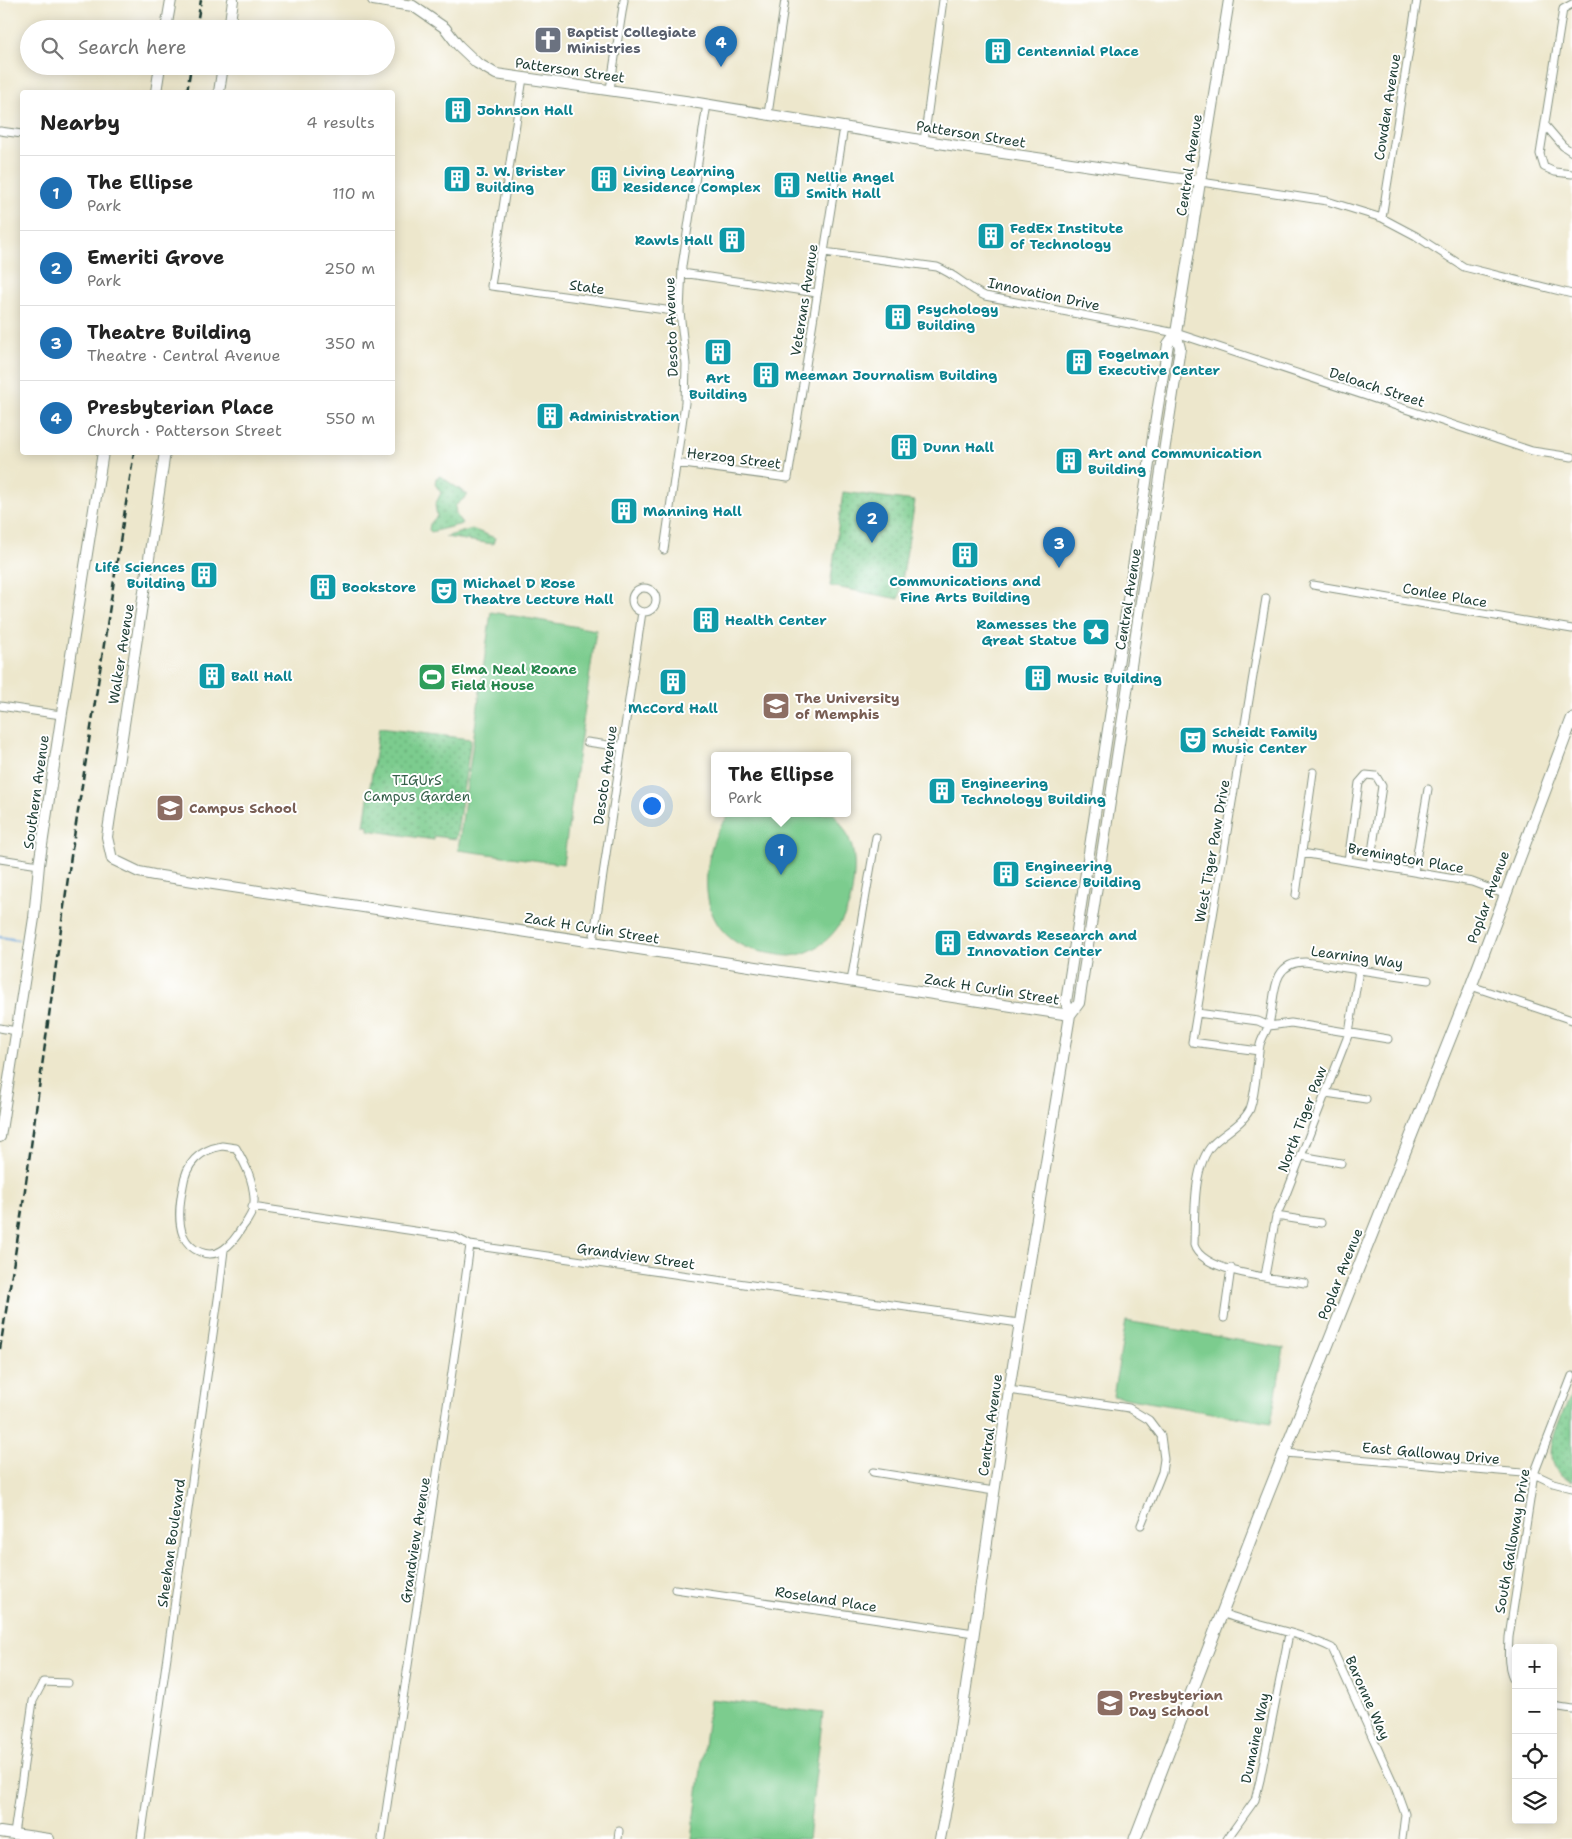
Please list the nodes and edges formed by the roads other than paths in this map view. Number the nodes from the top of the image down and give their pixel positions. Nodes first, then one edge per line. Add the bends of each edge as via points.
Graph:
1 (171, 0) edge
2 (233, 0) edge
3 (373, 0) edge
4 (624, 0) edge
5 (785, 0) edge
6 (943, 0) edge
7 (1229, 0) edge
8 (1417, 0) edge
9 (414, 3) edge
10 (1572, 4) edge
11 (168, 20) edge
12 (230, 20) edge
13 (159, 75) edge
14 (222, 75) edge
15 (523, 78) junction
16 (610, 89) junction
17 (156, 90) edge
18 (219, 90) edge
19 (707, 104) junction
20 (768, 114) junction
21 (1544, 126) junction
22 (844, 127) junction
23 (0, 131) edge
24 (20, 134) edge
25 (924, 141) junction
26 (1572, 152) edge
27 (1572, 174) edge
28 (1201, 182) junction
29 (1382, 218) junction
30 (824, 252) junction
31 (682, 273) junction
32 (817, 293) junction
33 (1572, 294) edge
34 (680, 312) junction
35 (1176, 333) junction
36 (103, 455) edge
37 (165, 455) edge
38 (1572, 457) edge
39 (676, 463) junction
40 (788, 478) joint
41 (664, 550) dead end
42 (1313, 585) dead end
43 (1266, 598) dead end
44 (642, 612) dead end
45 (1572, 629) edge
46 (0, 706) edge
47 (61, 715) junction
48 (1572, 719) edge
49 (587, 742) dead end
50 (622, 747) junction
51 (1314, 772) dead end
52 (1428, 789) dead end
53 (876, 837) dead end
54 (1302, 853) junction
55 (0, 859) edge
56 (112, 859) joint
57 (1348, 861) junction
58 (39, 865) junction
59 (1370, 865) junction
60 (1414, 872) junction
61 (1504, 894) junction
62 (1296, 895) dead end
63 (593, 942) junction
64 (1359, 970) junction
65 (1428, 980) dead end
66 (851, 981) junction
67 (1471, 986) junction
68 (1198, 1013) junction
69 (1070, 1015) junction
70 (1572, 1020) edge
71 (1269, 1026) junction
72 (0, 1028) edge
73 (16, 1031) junction
74 (1349, 1033) junction
75 (1388, 1038) dead end
76 (1259, 1050) junction
77 (1326, 1093) junction
78 (1366, 1099) dead end
79 (0, 1137) edge
80 (1301, 1156) junction
81 (1341, 1163) dead end
82 (252, 1206) junction
83 (1276, 1216) junction
84 (1322, 1224) dead end
85 (470, 1245) junction
86 (224, 1250) junction
87 (1230, 1268) junction
88 (1265, 1276) junction
89 (1305, 1283) dead end
90 (1224, 1318) dead end
91 (1019, 1323) junction
92 (1572, 1376) edge
93 (1009, 1390) junction
94 (1285, 1453) junction
95 (873, 1472) dead end
96 (1534, 1474) junction
97 (1572, 1488) edge
98 (994, 1491) junction
99 (1141, 1525) dead end
100 (675, 1589) dead end
101 (1221, 1613) junction
102 (974, 1634) junction
103 (1289, 1634) junction
104 (1512, 1677) edge
105 (68, 1683) dead end
106 (1557, 1707) edge
107 (1572, 1709) edge
108 (619, 1831) dead end
109 (0, 1832) edge
110 (14, 1834) junction
111 (49, 1839) edge
112 (141, 1839) edge
113 (382, 1839) edge
114 (618, 1839) edge
115 (940, 1839) edge
116 (1135, 1839) edge
117 (1227, 1839) edge
118 (1402, 1839) edge

1 - 11 street
2 - 12 street
3 - 9 street, Patterson Street
4 - 16 street
5 - 20 street
6 - 25 street
7 - 28 street, Central Avenue
8 - 29 street, Cowden Avenue
9 - 15 street, Patterson Street via 445,28 477,63 496,74
10 - 21 street via 1563,9
13 - 17 street
14 - 18 street
15 - 16 street, Patterson Street
15 - 34 street, State via 490,286
16 - 19 street, Patterson Street
19 - 20 street, Patterson Street
19 - 31 street, Desoto Avenue
20 - 22 street, Patterson Street
21 - 26 street
21 - 27 street via 1541,162 1550,170
22 - 25 street, Patterson Street
22 - 30 street, Veterans Avenue
23 - 24 street
25 - 28 street, Patterson Street
28 - 29 street, Patterson Street via 1327,202
28 - 35 street, Central Avenue
29 - 33 street, Patterson Street via 1464,267
30 - 32 street, Veterans Avenue
30 - 35 street, Innovation Drive via 937,266 952,273 969,289 985,296
31 - 32 street
31 - 34 street, Desoto Avenue
32 - 40 street, Veterans Avenue
34 - 39 street, Desoto Avenue via 686,364 685,403
35 - 38 street, Deloach Street via 1532,451
35 - 69 street, Central Avenue via 1168,344 1155,421 1066,1002
36 - 47 street, Southern Avenue
37 - 56 street, Walker Avenue via 107,836
39 - 40 street, Herzog Street
39 - 41 street, Desoto Avenue
42 - 45 street, Conlee Place
43 - 68 street, West Tiger Paw Drive
44 - 50 street, Desoto Avenue
46 - 47 street
47 - 58 street, Southern Avenue
48 - 61 main road, Poplar Avenue
49 - 50 street
50 - 63 street, Desoto Avenue
51 - 54 street
52 - 60 street
53 - 66 street
54 - 57 street, Bremington Place
54 - 62 street
55 - 58 street
56 - 63 street, Zack H Curlin Street via 147,874
57 - 59 street, Bremington Place
57 - 59 street via 1359,783 1366,775 1372,775 1382,786
58 - 73 street, Southern Avenue
59 - 60 street, Bremington Place
60 - 61 street, Bremington Place via 1472,882
61 - 67 main road, Poplar Avenue
63 - 66 street, Zack H Curlin Street
64 - 65 street, Learning Way
64 - 71 street, Learning Way via 1305,962 1286,966 1276,983
64 - 74 street, North Tiger Paw
66 - 69 street, Zack H Curlin Street
67 - 70 street
67 - 94 main road, Poplar Avenue
68 - 71 street via 1258,1021
68 - 76 street, West Tiger Paw Drive via 1192,1042
69 - 91 street, Central Avenue
71 - 74 street via 1291,1023
71 - 76 street, Learning Way
72 - 73 street
73 - 79 street, Southern Avenue
74 - 75 street
74 - 77 street, North Tiger Paw
76 - 87 street, Learning Way via 1248,1114 1212,1145 1201,1162 1194,1245 1196,1252 1206,1261
77 - 78 street
77 - 80 street, North Tiger Paw
80 - 81 street
80 - 83 street, North Tiger Paw
82 - 85 street, Grandview Street via 455,1237
82 - 86 street via 249,1219
82 - 86 street via 254,1200 248,1170 236,1148 211,1148 202,1152 190,1165 180,1199 184,1235 195,1250 214,1253
83 - 84 street
83 - 88 street, North Tiger Paw
85 - 91 street, Grandview Street
85 - 113 street, Grandview Avenue
86 - 112 street, Sheehan Boulevard
87 - 88 street
87 - 90 street
88 - 89 street
91 - 93 street, Central Avenue
92 - 96 street, South Galloway Drive
93 - 98 street, Central Avenue
93 - 99 street via 1128,1408 1150,1420 1161,1436 1164,1459
94 - 96 street, East Galloway Drive
94 - 101 main road, Poplar Avenue
95 - 98 street
96 - 97 street, East Galloway Drive
96 - 104 street, South Galloway Drive via 1509,1637 1507,1657
98 - 102 street, Central Avenue
100 - 102 street, Roseland Place
101 - 103 street, Baronne Way
101 - 116 main road, Poplar Avenue
102 - 115 street, Central Avenue
103 - 117 street, Dumaine Way via 1254,1800
103 - 118 street, Baronne Way via 1332,1648 1396,1789 1405,1814
105 - 110 street via 43,1682 33,1701
106 - 107 street
108 - 114 street
109 - 110 street
110 - 111 street

